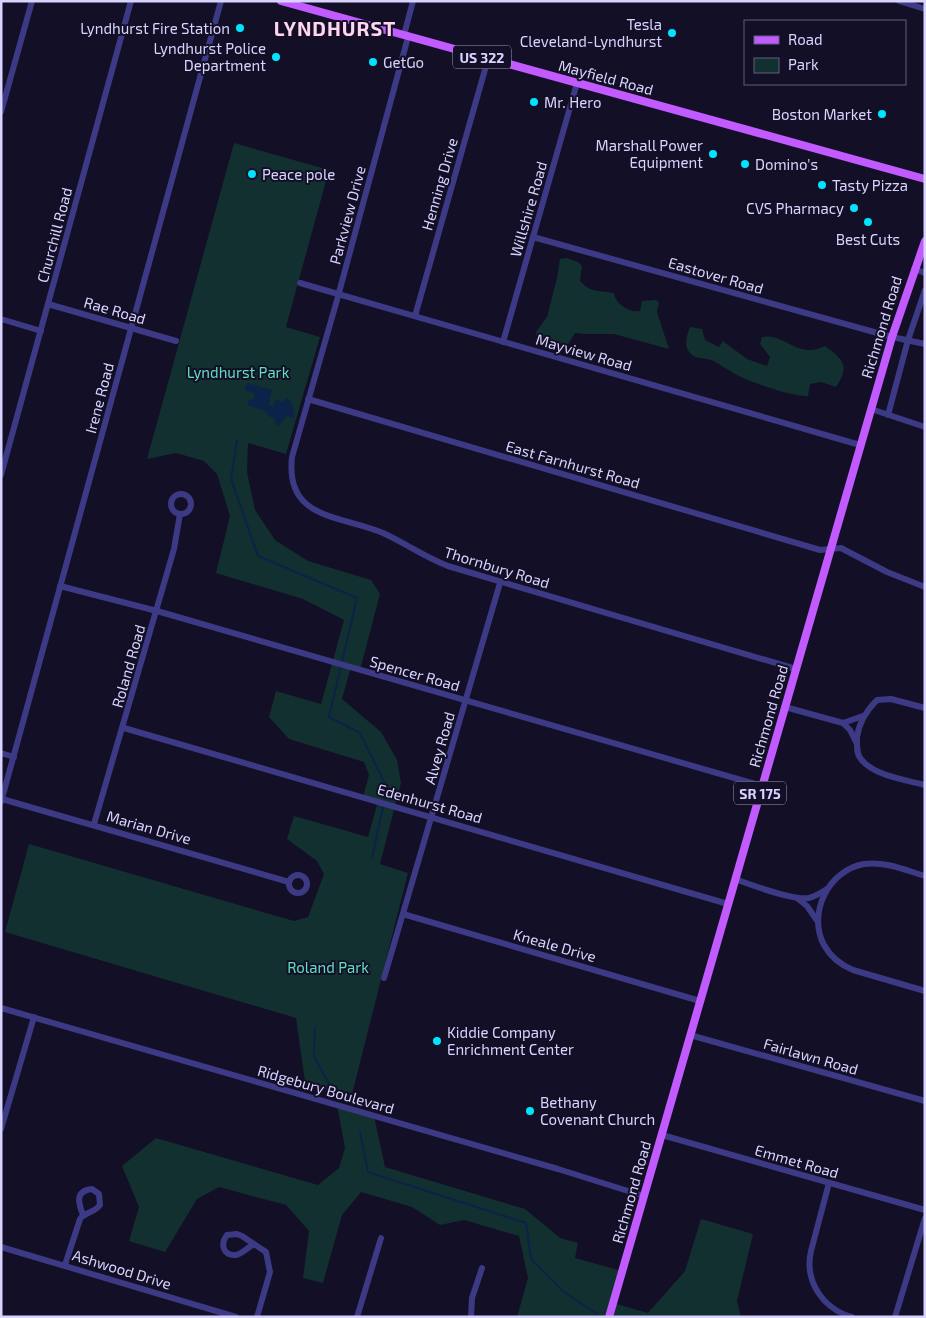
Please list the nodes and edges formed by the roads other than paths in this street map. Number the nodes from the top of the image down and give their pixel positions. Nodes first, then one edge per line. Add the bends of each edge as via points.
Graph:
1 (32, 1) edge
2 (131, 1) edge
3 (221, 1) edge
4 (280, 1) edge
5 (412, 1) edge
6 (900, 1) edge
7 (925, 9) edge
8 (406, 36) junction
9 (488, 59) junction
10 (577, 83) junction
11 (1, 112) edge
12 (925, 179) edge
13 (533, 237) junction
14 (925, 240) edge
15 (914, 269) junction
16 (925, 273) edge
17 (300, 283) dead end
18 (925, 290) edge
19 (338, 294) junction
20 (48, 304) junction
21 (414, 316) junction
22 (1, 319) edge
23 (131, 328) junction
24 (41, 331) junction
25 (892, 337) junction
26 (908, 340) junction
27 (176, 341) dead end
28 (503, 342) junction
29 (925, 344) edge
30 (308, 399) junction
31 (871, 409) junction
32 (888, 415) junction
33 (925, 427) edge
34 (860, 446) junction
35 (1, 475) edge
36 (180, 514) dead end
37 (831, 548) junction
38 (500, 582) junction
39 (60, 586) junction
40 (925, 587) edge
41 (157, 611) junction
42 (796, 669) junction
43 (466, 700) junction
44 (785, 707) junction
45 (925, 708) edge
46 (864, 716) junction
47 (843, 723) junction
48 (124, 728) junction
49 (857, 744) junction
50 (1, 753) edge
51 (14, 757) junction
52 (925, 785) edge
53 (762, 786) junction
54 (2, 800) edge
55 (432, 817) junction
56 (94, 824) junction
57 (925, 876) edge
58 (735, 879) junction
59 (289, 882) dead end
60 (829, 887) junction
61 (796, 898) junction
62 (728, 904) junction
63 (403, 914) junction
64 (818, 925) junction
65 (384, 978) dead end
66 (925, 990) edge
67 (700, 1001) junction
68 (1, 1008) edge
69 (34, 1017) junction
70 (690, 1035) junction
71 (925, 1101) edge
72 (1, 1129) edge
73 (662, 1135) junction
74 (829, 1183) junction
75 (644, 1196) junction
76 (925, 1210) edge
77 (83, 1215) dead end
78 (925, 1218) edge
79 (381, 1238) dead end
80 (254, 1244) junction
81 (1, 1247) edge
82 (65, 1265) junction
83 (482, 1268) dead end
84 (236, 1317) edge
85 (257, 1317) edge
86 (357, 1317) edge
87 (471, 1317) edge
88 (609, 1317) edge
89 (852, 1317) edge
90 (895, 1317) edge

1 - 11 street
2 - 20 street, Churchill Road
3 - 23 street, Irene Road
4 - 8 main road, Mayfield Road / US 322
5 - 8 street, Parkview Drive
6 - 7 street
8 - 9 main road, Mayfield Road / US 322
8 - 19 street, Parkview Drive
9 - 10 main road, Mayfield Road / US 322
9 - 21 street, Henning Drive
10 - 12 main road, Mayfield Road / US 322
10 - 13 street, Willshire Road
13 - 25 street, Eastover Road
13 - 28 street, Willshire Road
14 - 15 main road, Richmond Road / SR 175
15 - 16 street
15 - 25 main road, Richmond Road / SR 175
17 - 19 street, Mayview Road
18 - 26 street
19 - 21 street, Mayview Road
19 - 30 street, Parkview Drive
20 - 23 street, Rae Road
20 - 24 street, Churchill Road
21 - 28 street, Mayview Road
22 - 24 street
23 - 27 street, Rae Road
23 - 39 street, Irene Road
24 - 35 street, Churchill Road
25 - 26 street, Eastover Road
25 - 31 main road, Richmond Road / SR 175
26 - 29 street, Eastover Road
26 - 32 street
28 - 34 street, Mayview Road
30 - 37 street, East Farnhurst Road via 820,550
30 - 38 street, Thornbury Road via 290,469 292,482 305,504 317,512 382,533 442,564
31 - 32 street
31 - 34 main road, Richmond Road / SR 175
32 - 33 street
34 - 37 main road, Richmond Road / SR 175
36 - 41 street, Roland Road
37 - 40 street, East Farnhurst Road via 841,548
37 - 42 main road, Richmond Road / SR 175
38 - 42 street, Thornbury Road
38 - 43 street, Alvey Road
39 - 41 street, Spencer Road
39 - 51 street, Irene Road
41 - 43 street, Spencer Road
41 - 48 street, Roland Road
42 - 44 main road, Richmond Road / SR 175
43 - 53 street, Spencer Road
43 - 55 street, Alvey Road
44 - 47 street
44 - 53 main road, Richmond Road / SR 175
45 - 46 street via 882,699 877,700
46 - 47 street
46 - 49 street
47 - 49 street
48 - 55 street, Edenhurst Road
48 - 56 street, Roland Road
49 - 52 street via 860,759 869,767
50 - 51 street
51 - 54 street, Irene Road
53 - 58 main road, Richmond Road / SR 175
54 - 56 street, Marian Drive
55 - 62 street, Edenhurst Road
55 - 63 street, Alvey Road
56 - 59 street, Marian Drive
57 - 60 street via 880,863 863,864 844,870
58 - 61 street
58 - 62 main road, Richmond Road / SR 175
60 - 61 street via 809,898
60 - 64 street via 821,905
61 - 64 street via 813,912
62 - 67 main road, Richmond Road / SR 175
63 - 65 street, Alvey Road
63 - 67 street, Kneale Drive
64 - 66 street via 824,945 844,966
67 - 70 main road, Richmond Road / SR 175
68 - 69 street, Ridgebury Boulevard
69 - 72 street
69 - 75 street, Ridgebury Boulevard
70 - 71 street, Fairlawn Road
70 - 73 main road, Richmond Road / SR 175
73 - 74 street, Emmet Road
73 - 75 main road, Richmond Road / SR 175
74 - 76 street, Emmet Road
74 - 89 street via 809,1260 810,1270 822,1299 839,1313
75 - 88 main road, Richmond Road / SR 175
77 - 82 street
78 - 90 street
79 - 86 street
80 - 80 street via 233,1255 222,1248 227,1235 237,1234
80 - 85 street via 266,1252 270,1272
81 - 82 street, Ashwood Drive
82 - 84 street, Ashwood Drive
83 - 87 street via 472,1298

